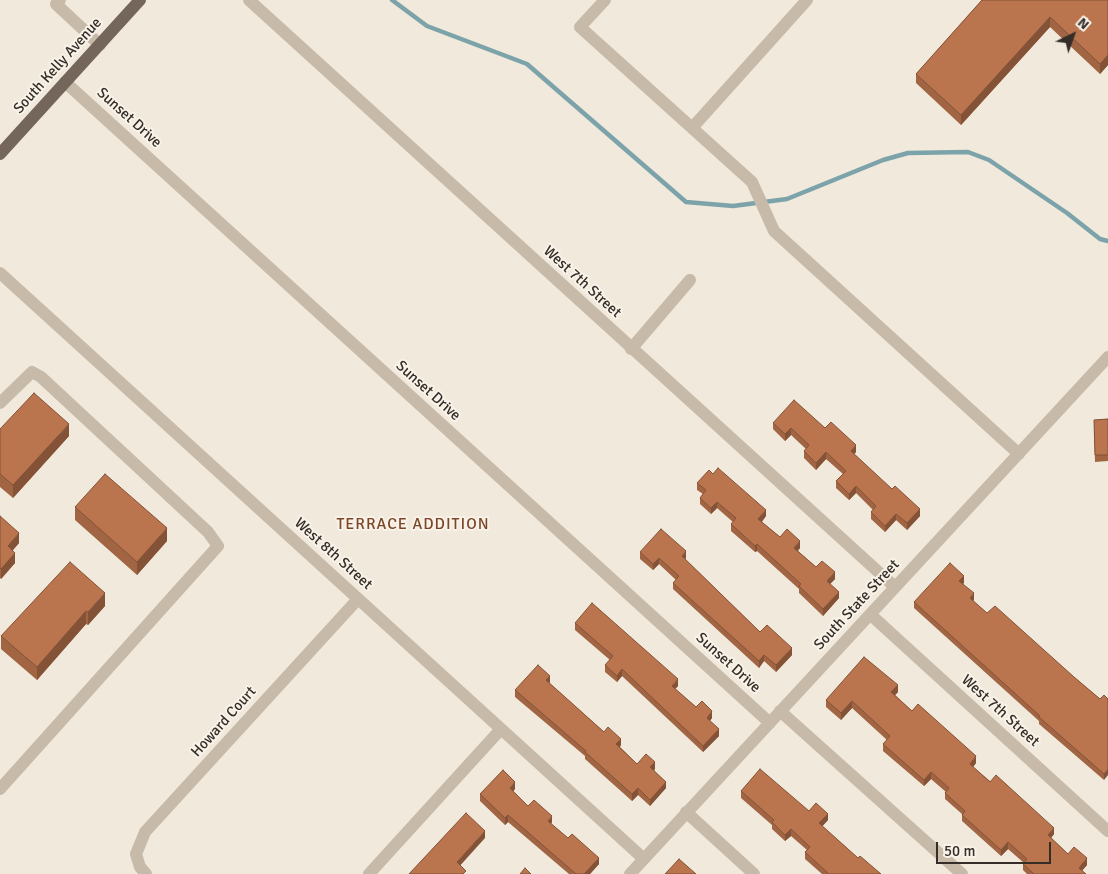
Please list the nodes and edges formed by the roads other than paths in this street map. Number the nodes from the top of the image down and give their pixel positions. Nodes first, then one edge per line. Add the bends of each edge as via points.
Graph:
1 (60, 0) edge
2 (140, 0) edge
3 (248, 0) edge
4 (605, 0) edge
5 (807, 0) edge
6 (100, 45) junction
7 (65, 82) junction
8 (692, 128) junction
9 (0, 154) edge
10 (0, 273) edge
11 (690, 280) dead end
12 (631, 348) junction
13 (1108, 357) edge
14 (0, 403) edge
15 (1018, 454) junction
16 (895, 587) junction
17 (358, 599) junction
18 (871, 615) junction
19 (780, 711) junction
20 (770, 723) junction
21 (500, 729) junction
22 (0, 789) edge
23 (686, 812) junction
24 (1108, 831) edge
25 (644, 859) junction
26 (146, 874) edge
27 (369, 874) edge
28 (630, 874) edge
29 (754, 874) edge
30 (962, 874) edge

1 - 6 street via 56,4
2 - 6 main road, South Kelly Avenue
3 - 12 street, West 7th Street
4 - 8 street via 580,27
5 - 8 street
6 - 7 main road, South Kelly Avenue
7 - 9 main road, South Kelly Avenue
7 - 20 street, Sunset Drive
8 - 15 street via 752,182 774,231
10 - 17 street, West 8th Street
11 - 12 street
12 - 16 street, West 7th Street
13 - 15 street, South State Street
14 - 22 street via 32,372 41,377 208,532 218,546
15 - 16 street, South State Street
16 - 18 street, South State Street
17 - 21 street, West 8th Street
17 - 26 street, Howard Court via 146,832 136,854
18 - 19 street, South State Street
18 - 24 street, West 7th Street
19 - 20 street, South State Street
19 - 30 street
20 - 23 street, South State Street
21 - 25 street, West 8th Street
21 - 27 street
23 - 25 street, South State Street
23 - 29 street
25 - 28 street, South State Street

